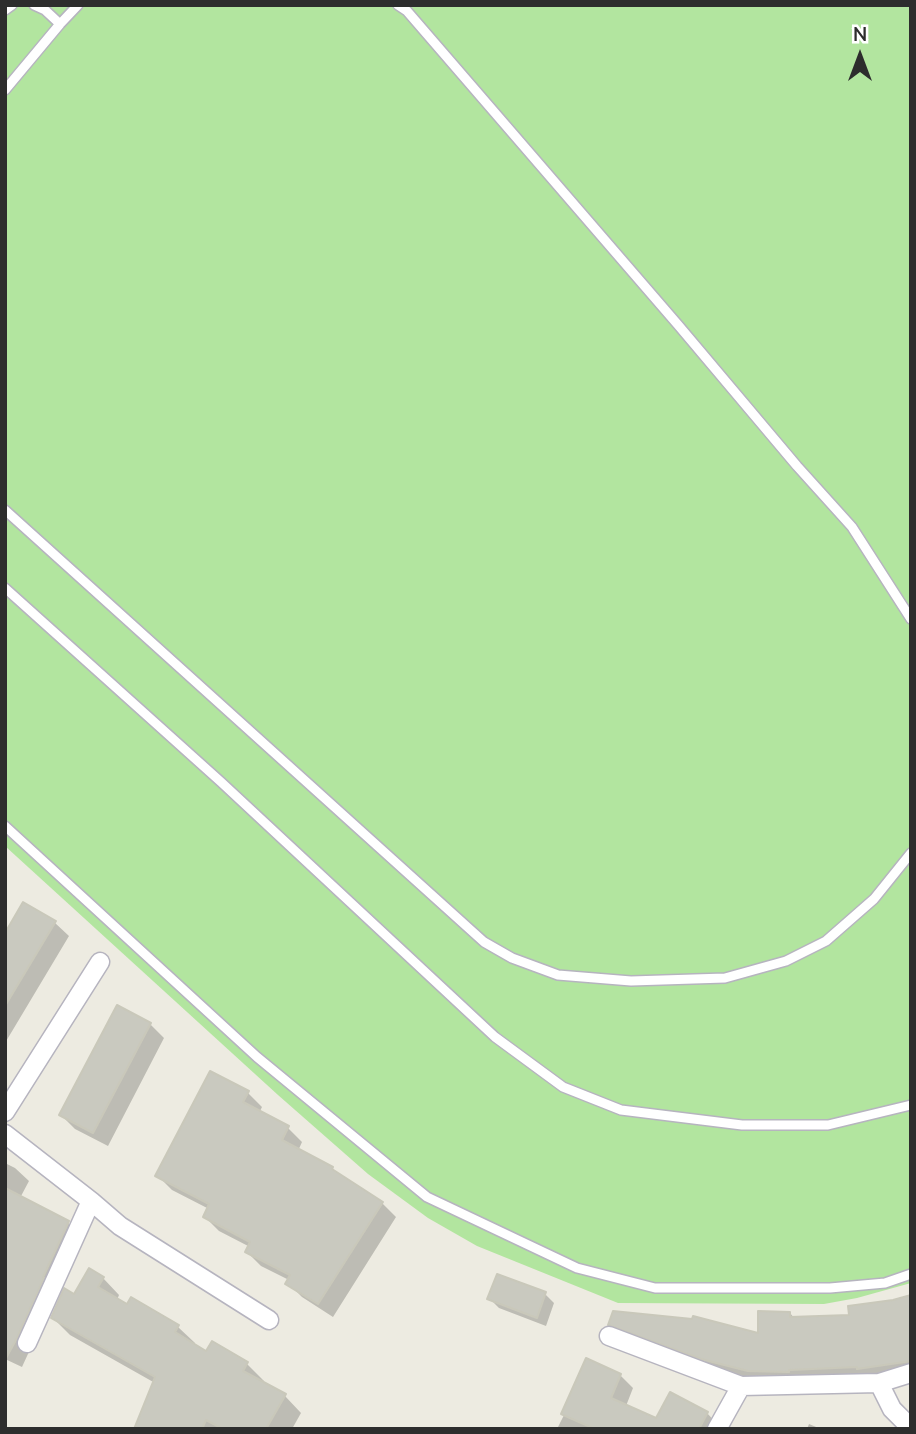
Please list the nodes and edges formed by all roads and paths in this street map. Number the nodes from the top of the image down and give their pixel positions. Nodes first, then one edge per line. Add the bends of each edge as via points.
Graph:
1 (12, 5) edge
2 (34, 5) edge
3 (78, 5) edge
4 (398, 5) edge
5 (5, 10) edge
6 (60, 24) junction
7 (5, 90) edge
8 (5, 510) edge
9 (5, 588) edge
10 (911, 619) edge
11 (5, 826) edge
12 (911, 853) edge
13 (100, 962) dead end
14 (911, 1105) edge
15 (5, 1112) edge
16 (5, 1134) edge
17 (91, 1201) junction
18 (911, 1274) edge
19 (269, 1320) dead end
20 (609, 1336) dead end
21 (27, 1343) dead end
22 (911, 1373) edge
23 (879, 1383) junction
24 (741, 1386) junction
25 (911, 1428) edge
26 (717, 1429) edge

1 - 5 lane
2 - 6 lane
3 - 6 lane
4 - 10 lane via 852,527
6 - 7 lane
8 - 12 lane via 484,942 512,958 558,975 631,981 725,978 786,961 826,941 874,900
9 - 14 lane via 495,1037 563,1087 621,1110 742,1125 828,1125
11 - 18 lane via 257,1057 427,1197 577,1268 655,1287 830,1288 885,1283
13 - 15 street
16 - 17 street
17 - 19 street via 120,1226
17 - 21 street
20 - 24 street
22 - 23 street
23 - 24 street
23 - 25 street via 892,1409
24 - 26 street

